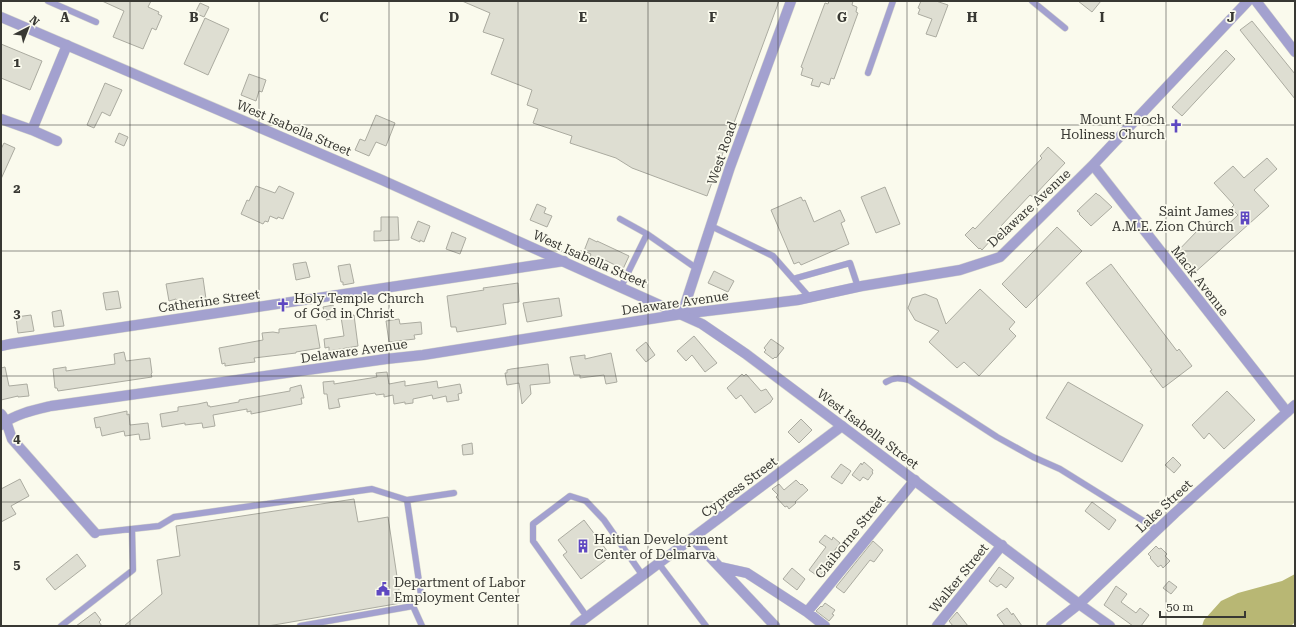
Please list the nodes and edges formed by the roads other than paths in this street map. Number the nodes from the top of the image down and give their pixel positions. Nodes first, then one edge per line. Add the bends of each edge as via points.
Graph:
1 (48, 1) edge
2 (791, 1) edge
3 (892, 1) edge
4 (1032, 1) edge
5 (1248, 1) edge
6 (1256, 1) edge
7 (1, 17) edge
8 (96, 22) dead end
9 (1066, 28) dead end
10 (67, 45) junction
11 (1295, 52) edge
12 (868, 73) dead end
13 (1, 119) edge
14 (32, 130) junction
15 (57, 141) dead end
16 (1093, 165) junction
17 (620, 219) dead end
18 (711, 226) junction
19 (647, 234) junction
20 (564, 261) junction
21 (696, 268) junction
22 (793, 279) junction
23 (621, 287) junction
24 (858, 287) junction
25 (810, 298) junction
26 (682, 314) junction
27 (1, 346) edge
28 (886, 382) dead end
29 (1295, 405) edge
30 (1286, 412) junction
31 (3, 420) edge
32 (842, 426) junction
33 (915, 480) junction
34 (454, 493) dead end
35 (407, 500) junction
36 (132, 529) junction
37 (1158, 530) junction
38 (95, 533) joint
39 (694, 539) junction
40 (1002, 546) junction
41 (660, 564) junction
42 (720, 567) junction
43 (643, 576) junction
44 (1079, 604) junction
45 (413, 606) junction
46 (807, 612) junction
47 (587, 617) junction
48 (61, 626) edge
49 (300, 626) edge
50 (422, 626) edge
51 (575, 626) edge
52 (706, 626) edge
53 (775, 626) edge
54 (825, 626) edge
55 (937, 626) edge
56 (1051, 626) edge
57 (1110, 626) edge

1 - 8 lane
2 - 18 street, West Road
3 - 12 lane
4 - 9 lane
5 - 16 street, Delaware Avenue
6 - 11 street
7 - 10 street, West Isabella Street
10 - 14 street
10 - 20 street, West Isabella Street
13 - 14 street
14 - 15 street
16 - 24 street, Delaware Avenue via 1000,257 960,270
16 - 30 street, Mack Avenue
17 - 19 lane
18 - 21 street, West Road
18 - 22 lane via 773,256
19 - 21 lane
19 - 23 lane
20 - 23 street, West Isabella Street
20 - 27 street, Catherine Street
21 - 26 street, West Road
22 - 24 lane via 850,263
22 - 25 lane
23 - 26 street, West Isabella Street
24 - 25 street, Delaware Avenue
25 - 26 street, Delaware Avenue
26 - 31 street, Delaware Avenue via 423,355 51,406
26 - 32 street, West Isabella Street via 723,338
28 - 37 lane via 900,378 909,380 997,437 1033,457 1060,468
29 - 30 street, Lake Street
30 - 37 street, Lake Street
31 - 38 street via 12,439
32 - 33 street, West Isabella Street
32 - 39 street, Cypress Street
33 - 40 street, West Isabella Street
33 - 46 street, Claiborne Street
34 - 35 lane
35 - 36 lane via 372,489 174,517 159,526
35 - 45 lane via 421,594
36 - 38 lane
36 - 48 lane via 133,570
37 - 44 street, Lake Street
39 - 41 street, Cypress Street
39 - 42 street
40 - 44 street, West Isabella Street
40 - 55 street, Walker Street
41 - 43 street, Cypress Street
41 - 52 lane
42 - 46 street via 747,573
42 - 53 street
43 - 47 street, Cypress Street
43 - 47 lane via 604,520 586,502 570,496 532,524 533,541
44 - 56 street, Lake Street
44 - 57 street, West Isabella Street
45 - 49 lane
45 - 50 lane
46 - 54 street
47 - 51 street, Cypress Street

